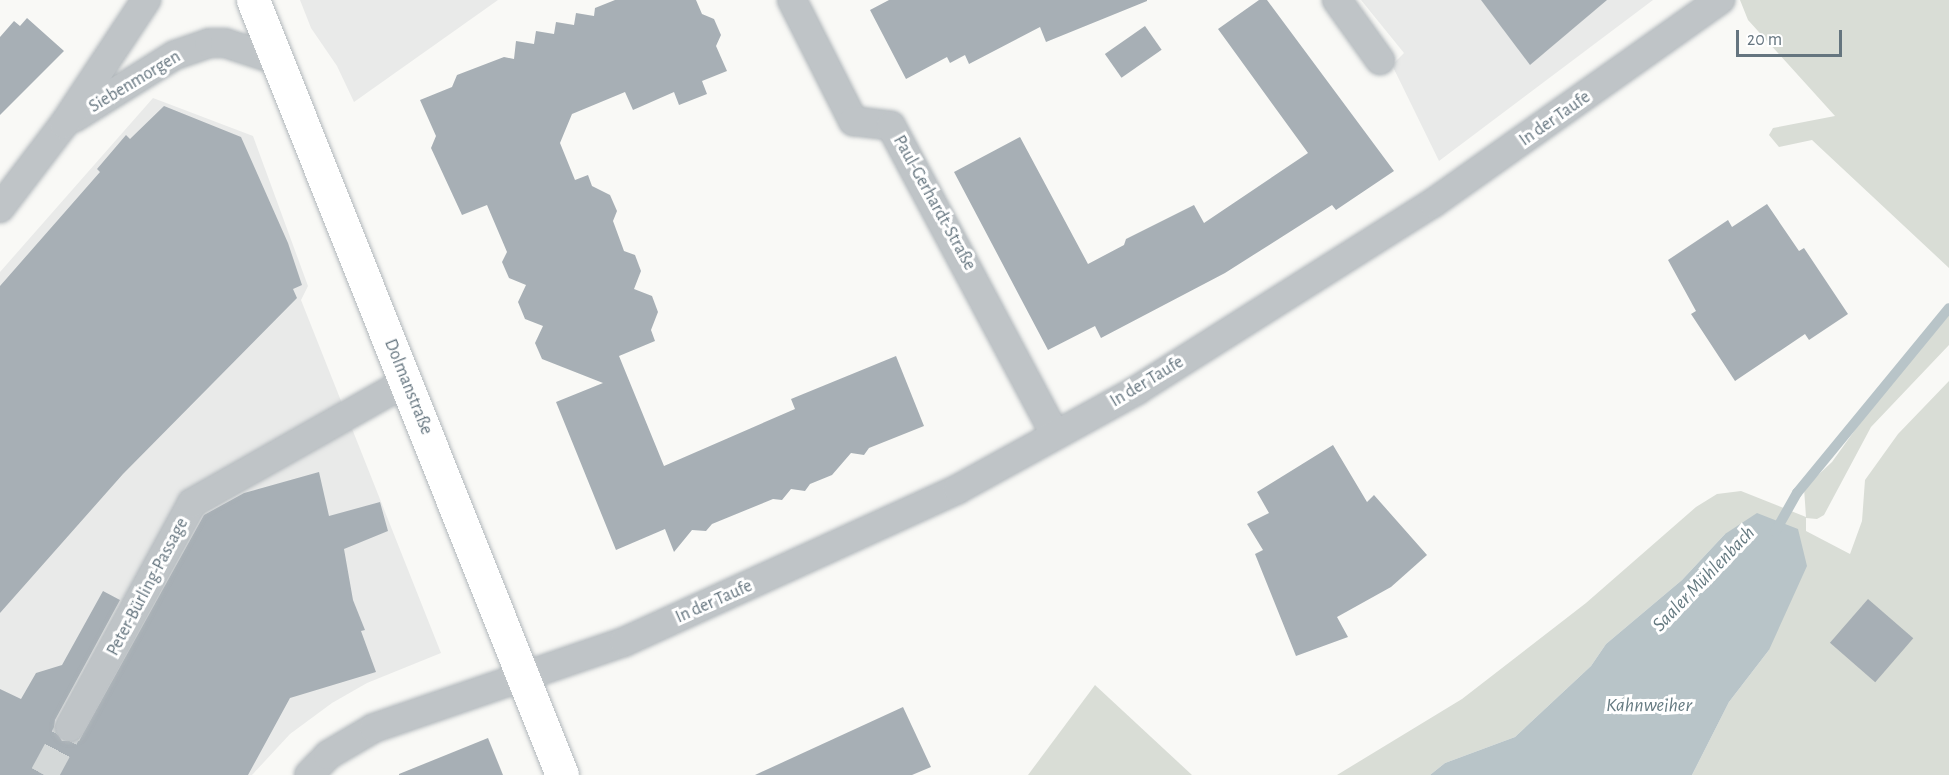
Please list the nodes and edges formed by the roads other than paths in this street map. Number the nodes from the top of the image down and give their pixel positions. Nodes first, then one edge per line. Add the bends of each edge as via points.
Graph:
1 (146, 0) edge
2 (253, 0) edge
3 (792, 0) edge
4 (1337, 0) edge
5 (1720, 0) edge
6 (278, 60) junction
7 (1380, 60) dead end
8 (64, 124) junction
9 (0, 208) edge
10 (406, 382) junction
11 (1055, 434) junction
12 (524, 677) junction
13 (70, 727) tunnel mouth
14 (309, 775) edge
15 (562, 775) edge

1 - 8 street, Siebenmorgen
2 - 6 main road, Dolmanstraße
3 - 11 street, Paul-Gerhardt-Straße via 853,121 891,126
4 - 7 street
5 - 11 street, In der Taufe via 1433,203 1137,390
6 - 8 street, Siebenmorgen via 209,43 175,55
6 - 10 main road, Dolmanstraße
8 - 9 street, Siebenmorgen
10 - 12 main road, Dolmanstraße
10 - 13 street, Peter-Bürling-Passage via 192,504
11 - 12 street, In der Taufe via 958,489 766,579 624,642
12 - 14 street, In der Taufe via 374,728 328,755
12 - 15 main road, Dolmanstraße

